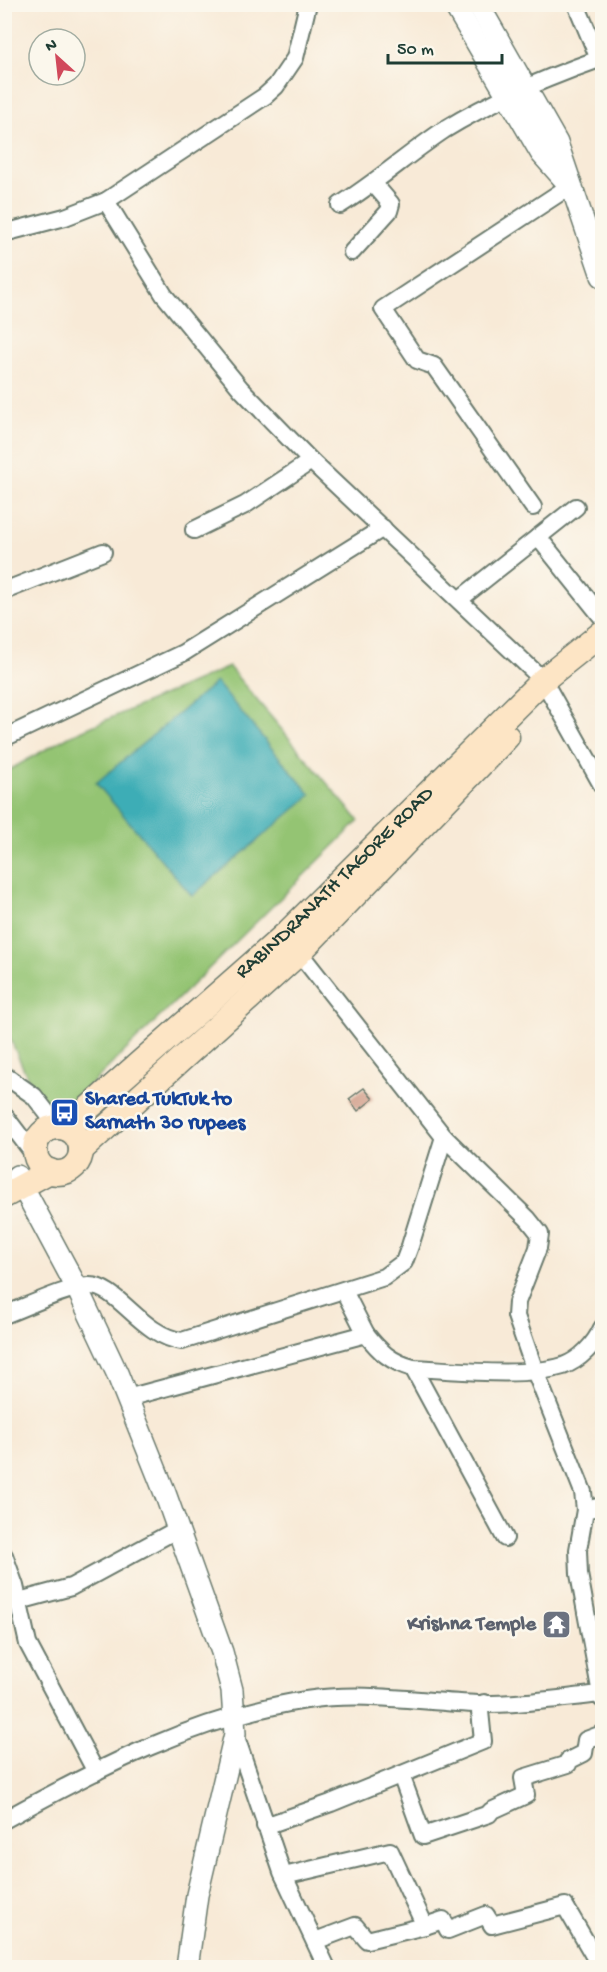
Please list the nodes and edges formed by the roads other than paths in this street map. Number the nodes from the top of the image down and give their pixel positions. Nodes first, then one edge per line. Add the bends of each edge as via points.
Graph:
1 (308, 4) edge
2 (454, 4) edge
3 (478, 4) edge
4 (576, 4) edge
5 (601, 58) edge
6 (516, 92) junction
7 (374, 184) junction
8 (570, 186) junction
9 (106, 201) junction
10 (340, 205) dead end
11 (4, 233) edge
12 (352, 252) dead end
13 (603, 276) edge
14 (311, 461) junction
15 (533, 507) dead end
16 (576, 507) dead end
17 (383, 528) junction
18 (194, 530) dead end
19 (538, 537) junction
20 (103, 552) dead end
21 (4, 591) edge
22 (460, 599) junction
23 (603, 616) edge
24 (603, 633) edge
25 (603, 652) edge
26 (547, 686) junction
27 (4, 738) edge
28 (603, 785) edge
29 (292, 944) junction
30 (4, 1075) edge
31 (4, 1115) edge
32 (62, 1128) junction
33 (444, 1137) junction
34 (81, 1150) junction
35 (42, 1164) junction
36 (12, 1185) edge
37 (77, 1288) junction
38 (344, 1291) junction
39 (4, 1315) edge
40 (601, 1333) edge
41 (366, 1334) junction
42 (413, 1368) junction
43 (534, 1371) junction
44 (127, 1398) junction
45 (603, 1506) edge
46 (585, 1510) junction
47 (178, 1529) junction
48 (505, 1538) dead end
49 (4, 1555) edge
50 (19, 1601) junction
51 (602, 1697) edge
52 (484, 1703) junction
53 (235, 1724) junction
54 (603, 1734) edge
55 (96, 1772) junction
56 (401, 1775) junction
57 (4, 1820) edge
58 (265, 1826) junction
59 (284, 1876) junction
60 (425, 1926) junction
61 (315, 1941) junction
62 (187, 1968) edge
63 (327, 1968) edge
64 (601, 1968) edge

1 - 9 street via 295,58 276,86
2 - 6 street
3 - 6 street
4 - 5 street
5 - 6 street
6 - 7 street via 444,130
6 - 8 street via 556,143
7 - 10 street
7 - 12 street via 391,204 389,211
8 - 13 street
8 - 15 street via 383,309 417,360 434,366
9 - 11 street
9 - 14 street via 187,326
14 - 17 street
14 - 18 street via 245,505
16 - 19 street
17 - 22 street
17 - 27 street via 183,653
19 - 22 street
19 - 23 street
20 - 21 street
22 - 26 street
24 - 26 main road, RABINDRANATH TAGORE ROAD
25 - 26 main road, RABINDRANATH TAGORE ROAD
26 - 28 street
26 - 29 main road, RABINDRANATH TAGORE ROAD
29 - 32 main road, RABINDRANATH TAGORE ROAD
29 - 33 street
29 - 34 main road, RABINDRANATH TAGORE ROAD
30 - 32 street via 34,1096
31 - 35 street
32 - 34 main road via 76,1137
32 - 35 main road, RABINDRANATH TAGORE ROAD via 44,1131 39,1136 36,1142
33 - 38 street via 404,1262 384,1277
33 - 43 street via 540,1234 517,1302 518,1324
34 - 35 main road, RABINDRANATH TAGORE ROAD via 71,1168 57,1173
35 - 36 main road
36 - 37 street
37 - 38 street via 98,1286 108,1291 153,1332 182,1341
37 - 39 street
37 - 44 street
38 - 41 street
40 - 43 street via 578,1358
41 - 42 street via 379,1352
41 - 44 street
42 - 43 street
42 - 48 street
43 - 46 street via 583,1492
44 - 47 street
45 - 46 street
46 - 51 street via 578,1550 579,1574
47 - 50 street via 71,1587
47 - 53 street via 222,1652
49 - 50 street
50 - 55 street via 28,1644
51 - 52 street
52 - 53 street via 395,1696 308,1699
52 - 56 street via 480,1711 483,1741
53 - 55 street via 165,1738
53 - 58 street
53 - 62 street via 197,1895
54 - 56 street via 586,1740 584,1753 568,1764 523,1778 526,1795 489,1814 423,1836
55 - 57 street
56 - 58 street
58 - 59 street
59 - 60 street via 390,1851
59 - 61 street
60 - 61 street via 367,1940 355,1926
60 - 64 street via 443,1920 448,1930 486,1915 492,1925 565,1906
61 - 63 street

